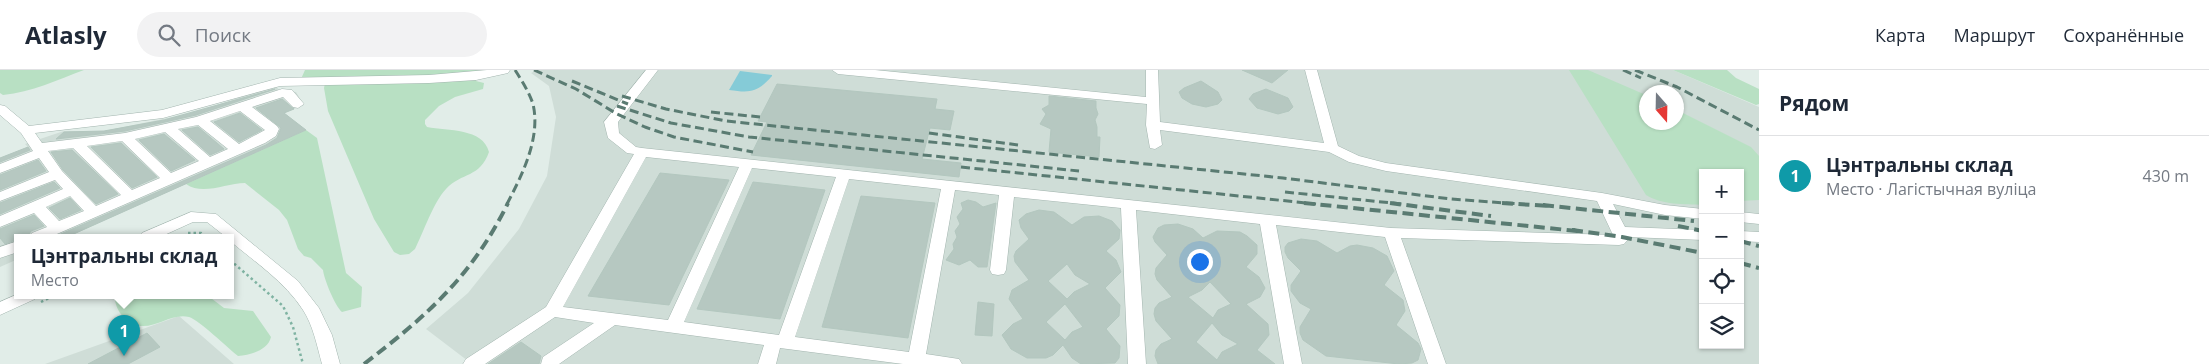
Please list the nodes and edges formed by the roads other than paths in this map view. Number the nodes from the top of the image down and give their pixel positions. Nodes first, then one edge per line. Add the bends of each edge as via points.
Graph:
1 (504, 70) edge
2 (652, 70) edge
3 (838, 70) edge
4 (1152, 70) edge
5 (1311, 70) edge
6 (1153, 101) junction
7 (298, 104) dead end
8 (242, 106) junction
9 (0, 109) edge
10 (200, 120) junction
11 (1153, 125) junction
12 (169, 128) junction
13 (26, 130) junction
14 (125, 137) junction
15 (76, 143) junction
16 (1154, 145) dead end
17 (1332, 148) junction
18 (237, 149) junction
19 (39, 151) junction
20 (642, 152) junction
21 (208, 162) junction
22 (747, 164) junction
23 (0, 170) edge
24 (57, 174) junction
25 (844, 174) junction
26 (169, 179) junction
27 (949, 185) junction
28 (17, 190) junction
29 (72, 190) junction
30 (1007, 192) junction
31 (130, 196) junction
32 (0, 197) edge
33 (1602, 197) junction
34 (1128, 204) junction
35 (36, 206) junction
36 (94, 212) junction
37 (1699, 214) edge
38 (1744, 217) edge
39 (1267, 219) junction
40 (1759, 219) edge
41 (0, 222) edge
42 (57, 228) junction
43 (1620, 232) junction
44 (1391, 233) junction
45 (44, 234) edge
46 (154, 234) edge
47 (231, 234) edge
48 (1699, 235) edge
49 (1744, 236) edge
50 (234, 237) edge
51 (1759, 237) edge
52 (14, 248) edge
53 (0, 253) edge
54 (998, 270) dead end
55 (21, 299) edge
56 (0, 309) edge
57 (552, 311) junction
58 (612, 319) junction
59 (673, 327) junction
60 (780, 341) junction
61 (916, 359) junction
62 (550, 362) dead end
63 (331, 364) edge
64 (472, 364) edge
65 (767, 364) edge
66 (952, 364) edge
67 (1137, 364) edge
68 (1293, 364) edge
69 (1437, 364) edge

1 - 13 street via 429,80 280,82 163,114
2 - 20 street via 611,122 613,135 632,150
3 - 6 street
4 - 6 street
5 - 17 street
6 - 11 street
7 - 8 street via 288,93 282,93
8 - 10 street
8 - 18 street via 272,130 267,136
9 - 13 street
10 - 12 street
10 - 18 street
11 - 16 street
11 - 17 street
12 - 14 street
12 - 21 street
13 - 19 street
14 - 15 street
14 - 26 street
15 - 19 street
15 - 31 street
17 - 33 street via 1354,159 1386,167
18 - 21 street
19 - 23 street
19 - 24 street
20 - 22 street
20 - 57 street
21 - 26 street
22 - 25 street
22 - 59 street
23 - 28 street
24 - 28 street
24 - 29 street
25 - 27 street
25 - 60 street
26 - 31 street
27 - 30 street
27 - 61 street
28 - 32 street
29 - 35 street
29 - 36 street
30 - 34 street
30 - 54 street
31 - 36 street
33 - 37 street
33 - 43 street
34 - 39 street
34 - 67 street
35 - 41 street
35 - 42 street
36 - 42 street
38 - 40 street
39 - 44 street
39 - 68 street
42 - 45 street
43 - 44 street via 1622,237 1611,241
43 - 48 street
44 - 69 street
46 - 47 street via 191,217 211,217
49 - 51 street
50 - 63 street via 297,290 311,308
52 - 53 street
55 - 56 street
57 - 58 street
57 - 64 street
58 - 59 street
58 - 62 street
59 - 60 street
60 - 61 street
60 - 65 street
61 - 66 street

